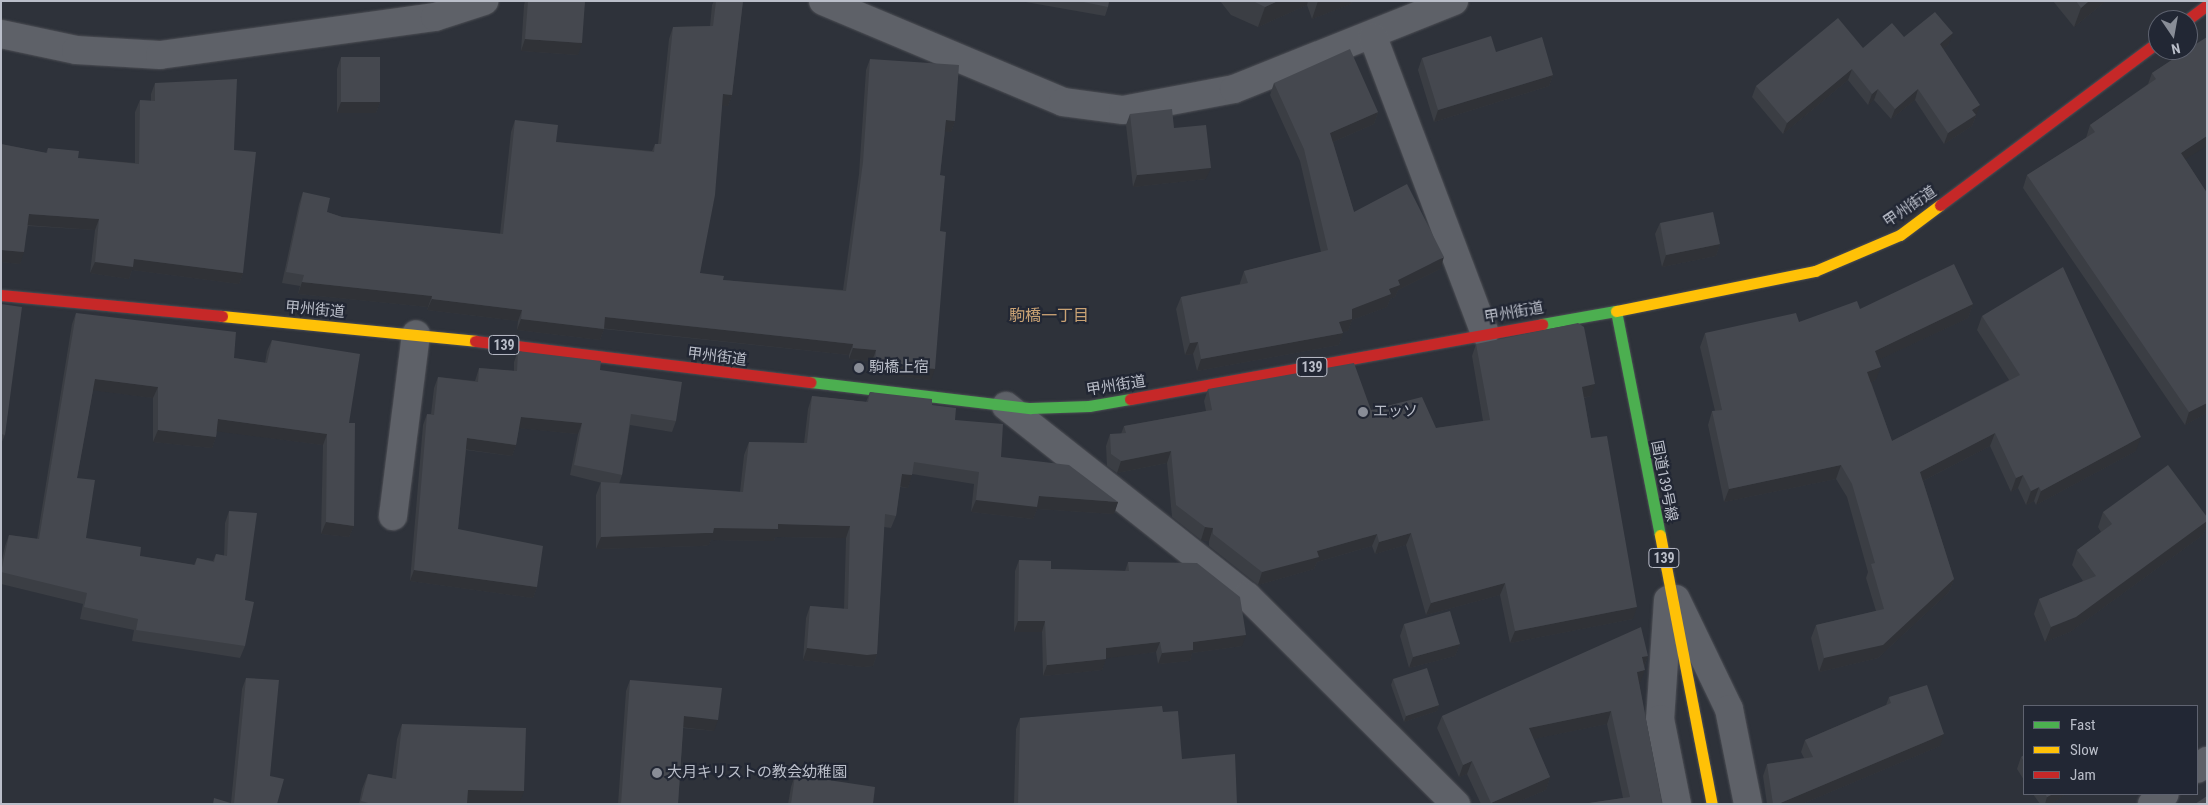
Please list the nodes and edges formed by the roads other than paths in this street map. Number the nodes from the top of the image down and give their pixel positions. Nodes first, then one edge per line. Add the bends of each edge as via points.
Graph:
1 (484, 1) edge
2 (823, 1) edge
3 (1454, 1) edge
4 (1, 34) edge
5 (1373, 37) junction
6 (2148, 49) edge
7 (1, 295) edge
8 (1616, 311) junction
9 (1485, 333) junction
10 (416, 334) junction
11 (1006, 406) junction
12 (393, 516) dead end
13 (1669, 584) junction
14 (2164, 795) edge
15 (1456, 804) edge
16 (1677, 804) edge
17 (1712, 804) edge
18 (1748, 804) edge
19 (2152, 804) edge

1 - 4 street via 435,17 160,55 76,50
2 - 5 street via 1063,102 1123,110 1234,88
3 - 5 street
5 - 9 street
6 - 8 main road, 甲州街道 via 1900,235 1815,271
7 - 10 main road, 甲州街道 / 139
8 - 9 main road, 甲州街道 / 139
8 - 13 main road, 国道139号線 / 139
9 - 11 main road, 甲州街道 / 139 via 1089,406
10 - 11 main road, 甲州街道 / 139
10 - 12 street
11 - 15 street via 1247,596
13 - 16 street via 1660,719
13 - 17 main road, 国道139号線 / 139
13 - 18 street via 1729,709
14 - 19 street

